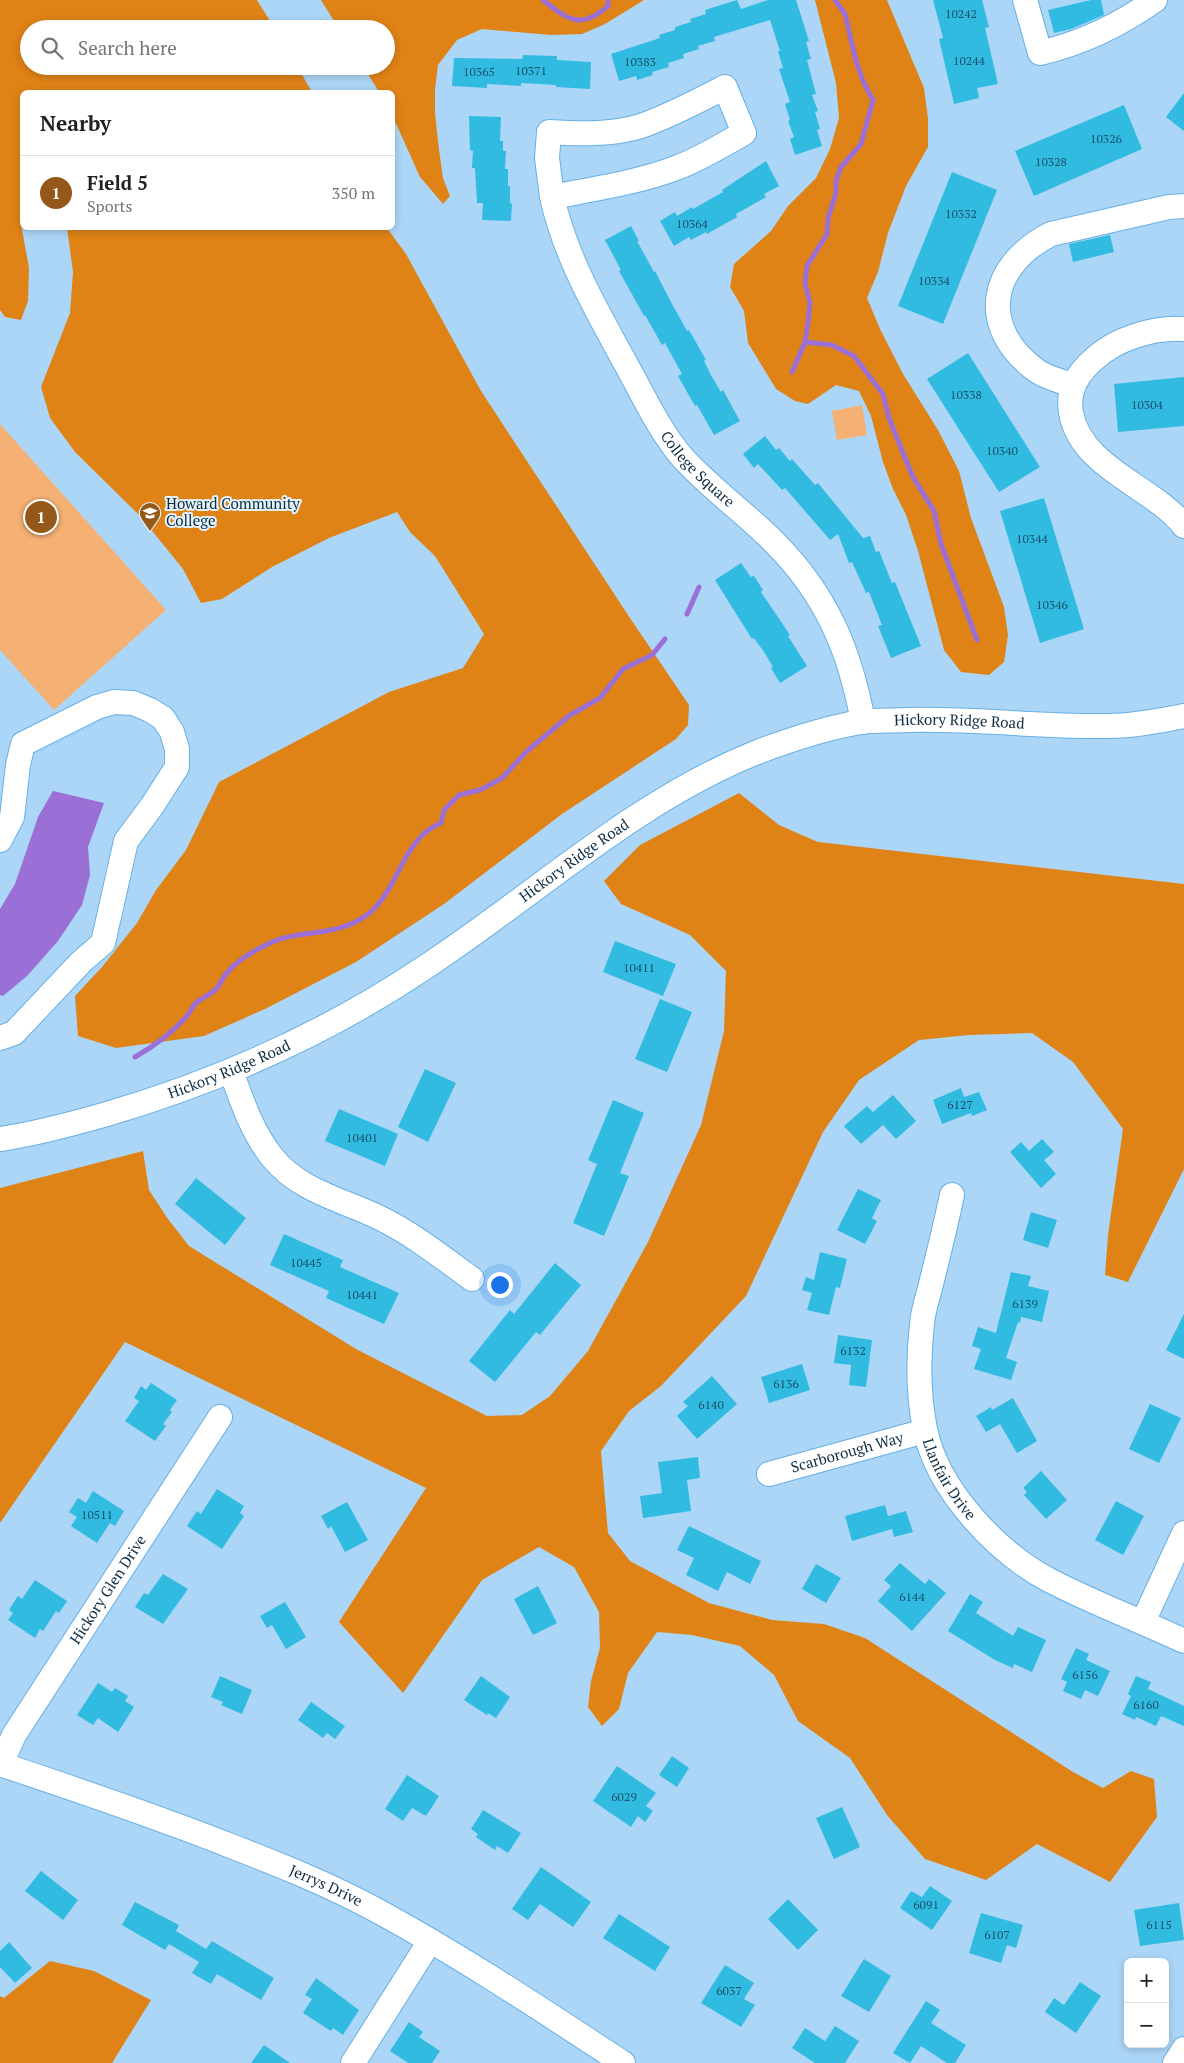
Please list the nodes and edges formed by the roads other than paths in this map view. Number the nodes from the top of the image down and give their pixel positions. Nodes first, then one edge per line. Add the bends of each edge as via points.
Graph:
1 (1025, 0) edge
2 (1155, 0) edge
3 (552, 198) junction
4 (1184, 206) edge
5 (1184, 330) edge
6 (1072, 385) junction
7 (1184, 526) edge
8 (1184, 716) edge
9 (863, 722) junction
10 (0, 840) edge
11 (0, 1038) edge
12 (231, 1072) junction
13 (0, 1139) edge
14 (952, 1195) dead end
15 (472, 1279) dead end
16 (220, 1417) dead end
17 (925, 1431) junction
18 (769, 1474) dead end
19 (1184, 1533) edge
20 (1143, 1622) junction
21 (1184, 1641) edge
22 (1, 1764) edge
23 (430, 1941) junction
24 (1184, 2049) edge
25 (353, 2063) edge
26 (623, 2063) edge
27 (1175, 2063) edge

1 - 2 street via 1040,53 1070,46 1099,34
3 - 3 street, College Square via 676,168 744,133 725,87 640,126 608,132 549,132 547,158
3 - 9 street, College Square via 561,232 582,282 666,437 702,477 774,542 823,605 855,679
4 - 6 street via 1169,206 1051,234 1034,242 1005,276 998,293 999,314 1002,330 1013,348 1038,372
5 - 6 street via 1150,332 1105,349 1084,367
6 - 7 street via 1073,423 1082,440 1126,481 1177,517
8 - 9 street, Hickory Ridge Road via 1109,726 937,719
9 - 12 street, Hickory Ridge Road via 807,734 704,776 648,808 424,969 355,1011
10 - 11 street via 12,817 18,765 24,744 97,707 114,702 132,702 163,718 177,749 176,767 126,841 103,943 14,1033
12 - 13 street, Hickory Ridge Road via 80,1122
12 - 15 street via 262,1143 287,1172 306,1186 380,1218 412,1236
14 - 17 street, Llanfair Drive via 922,1321 918,1365
16 - 22 street, Hickory Glen Drive via 14,1735
17 - 18 street, Scarborough Way
17 - 20 street, Llanfair Drive via 936,1460 958,1498 976,1522 1005,1550 1049,1580
19 - 20 street
20 - 21 street, Llanfair Drive
22 - 23 street, Jerrys Drive via 144,1812 284,1866 376,1910
23 - 25 street
23 - 26 street, Jerrys Drive
24 - 27 street

